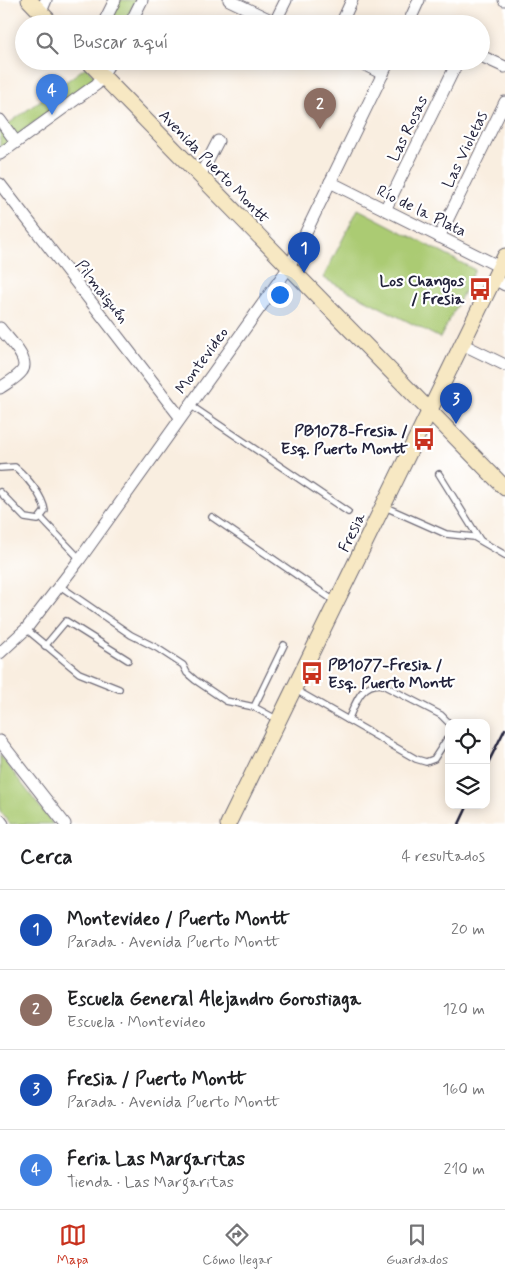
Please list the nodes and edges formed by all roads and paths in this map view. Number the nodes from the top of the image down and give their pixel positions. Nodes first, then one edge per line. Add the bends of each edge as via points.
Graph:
1 (29, 0) edge
2 (115, 0) edge
3 (142, 0) edge
4 (229, 0) edge
5 (286, 0) edge
6 (352, 0) edge
7 (419, 0) edge
8 (43, 6) edge
9 (108, 15) edge
10 (134, 15) edge
11 (260, 15) edge
12 (280, 15) edge
13 (345, 15) edge
14 (414, 15) edge
15 (490, 60) edge
16 (505, 67) edge
17 (97, 70) edge
18 (106, 70) edge
19 (375, 70) edge
20 (385, 70) edge
21 (454, 70) edge
22 (383, 74) junction
23 (103, 76) junction
24 (505, 102) edge
25 (0, 120) edge
26 (218, 140) dead end
27 (16, 142) junction
28 (0, 154) edge
29 (200, 176) junction
30 (330, 182) junction
31 (0, 184) edge
32 (386, 210) junction
33 (439, 236) junction
34 (289, 267) junction
35 (501, 272) edge
36 (0, 328) edge
37 (462, 344) junction
38 (505, 365) edge
39 (0, 388) edge
40 (189, 404) junction
41 (429, 411) junction
42 (180, 417) junction
43 (0, 468) edge
44 (439, 474) dead end
45 (505, 488) edge
46 (0, 492) edge
47 (383, 506) junction
48 (348, 512) dead end
49 (212, 517) dead end
50 (41, 518) junction
51 (480, 540) junction
52 (505, 555) edge
53 (80, 559) junction
54 (60, 586) junction
55 (336, 602) junction
56 (26, 629) junction
57 (284, 645) dead end
58 (45, 646) junction
59 (0, 653) edge
60 (128, 660) dead end
61 (119, 689) dead end
62 (294, 689) junction
63 (254, 707) junction
64 (278, 720) junction
65 (348, 720) junction
66 (445, 720) edge
67 (0, 740) edge
68 (445, 748) edge
69 (0, 820) edge
70 (3, 824) edge
71 (65, 824) edge
72 (228, 824) edge

1 - 8 street
2 - 9 street
3 - 10 street
4 - 11 street
5 - 12 street
6 - 13 street
7 - 14 street
15 - 16 street
17 - 23 street, Avenida Puerto Montt
18 - 23 street
19 - 22 street
20 - 22 street, Montevideo
21 - 32 street, Las Rosas
22 - 30 street, Montevideo
23 - 27 street via 94,86
23 - 29 street, Avenida Puerto Montt
24 - 33 street, Las Violetas
25 - 27 street
26 - 29 street
27 - 28 street
29 - 34 street, Avenida Puerto Montt
30 - 32 street, Río de la Plata
30 - 34 street, Montevideo
31 - 42 street, Pilmaiquén
32 - 33 street, Río de la Plata
33 - 35 street, Río de la Plata
34 - 40 street, Montevideo
34 - 41 street, Avenida Puerto Montt
35 - 37 street, Fresia
36 - 39 street via 22,357 24,366
37 - 38 street
37 - 41 street, Fresia
40 - 42 street, Montevideo
40 - 48 lane
41 - 45 street, Avenida Puerto Montt
41 - 47 street, Fresia
42 - 53 street, Montevideo
43 - 50 lane via 15,467 20,471 41,498 45,511
44 - 51 lane
46 - 50 lane via 24,518
47 - 51 lane via 446,534
47 - 55 street, Fresia
49 - 55 lane
50 - 53 lane
51 - 52 lane
53 - 54 street, Montevideo
54 - 56 street, Montevideo
54 - 63 lane via 131,635 183,665 195,680 226,701
55 - 62 street, Fresia
56 - 58 lane
56 - 59 street, Montevideo
57 - 63 lane
58 - 60 lane via 66,621
58 - 61 lane via 79,673
62 - 64 street, Fresia
62 - 65 lane
63 - 64 lane
64 - 72 street, Fresia
65 - 66 lane via 363,690 373,684 381,684
65 - 68 lane via 426,762
67 - 71 street
69 - 70 street

